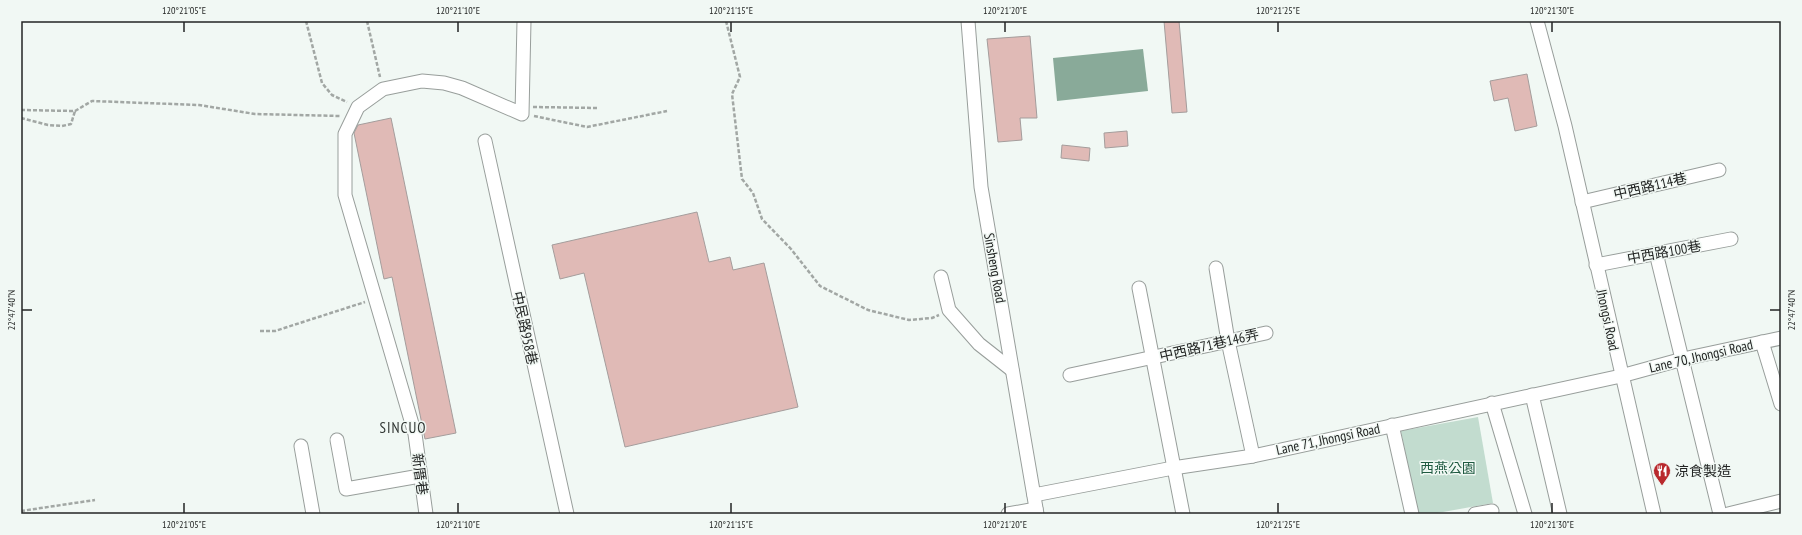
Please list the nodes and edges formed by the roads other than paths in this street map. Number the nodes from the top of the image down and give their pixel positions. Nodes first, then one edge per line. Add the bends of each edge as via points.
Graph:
1 (524, 21) edge
2 (968, 21) edge
3 (1537, 21) edge
4 (485, 141) dead end
5 (1719, 170) dead end
6 (1582, 202) junction
7 (1731, 240) dead end
8 (1656, 253) junction
9 (1596, 264) junction
10 (1216, 268) dead end
11 (941, 277) dead end
12 (1139, 288) dead end
13 (1266, 332) dead end
14 (1781, 338) edge
15 (1228, 341) junction
16 (1762, 342) junction
17 (1152, 358) junction
18 (1684, 359) junction
19 (1012, 370) junction
20 (1070, 375) dead end
21 (1621, 376) junction
22 (1532, 395) junction
23 (1780, 398) edge
24 (1492, 404) junction
25 (1392, 425) junction
26 (337, 440) dead end
27 (301, 446) dead end
28 (1253, 456) junction
29 (1173, 468) junction
30 (420, 476) junction
31 (1034, 495) junction
32 (1781, 502) edge
33 (1036, 511) edge
34 (1492, 511) dead end
35 (313, 514) edge
36 (426, 514) edge
37 (566, 514) edge
38 (1008, 514) edge
39 (1183, 514) edge
40 (1412, 514) edge
41 (1475, 514) edge
42 (1525, 514) edge
43 (1560, 514) edge
44 (1654, 514) edge
45 (1720, 514) edge
46 (1728, 514) edge

1 - 30 street, 新厝巷 via 522,110 462,88 422,81 383,89 355,112 345,134 345,195 415,434
2 - 19 street, Sinsheng Road via 981,187
3 - 6 street, Jhongsi Road
4 - 37 street, 中民路958巷
5 - 6 street, 中西路114巷
6 - 9 street, Jhongsi Road
7 - 8 street, 中西路100巷
8 - 9 street, 中西路100巷
8 - 18 street
9 - 21 street, Jhongsi Road
10 - 15 street
11 - 19 street via 949,310 979,344
12 - 17 street, 中西路71巷146弄
13 - 15 street, 中西路71巷146弄
14 - 16 street, Lane 70, Jhongsi Road
15 - 17 street, 中西路71巷146弄
15 - 28 street
16 - 18 street, Lane 70, Jhongsi Road
16 - 23 street
17 - 20 street, 中西路71巷146弄
17 - 29 street, 中西路71巷146弄
18 - 21 street, Lane 70, Jhongsi Road
18 - 45 street
19 - 31 street, Sinsheng Road
21 - 22 street, Lane 71, Jhongsi Road
21 - 44 street, Jhongsi Road
22 - 24 street, Lane 71, Jhongsi Road
22 - 43 street
24 - 25 street, Lane 71, Jhongsi Road
24 - 42 street
25 - 28 street, Lane 71, Jhongsi Road
25 - 40 street
26 - 30 street via 346,489
27 - 35 street
28 - 29 street, Lane 71, Jhongsi Road
29 - 31 street, Lane 71, Jhongsi Road
29 - 39 street, 中西路71巷146弄
30 - 36 street, 新厝巷
31 - 33 street, Sinsheng Road
32 - 46 street
33 - 38 street
34 - 41 street

